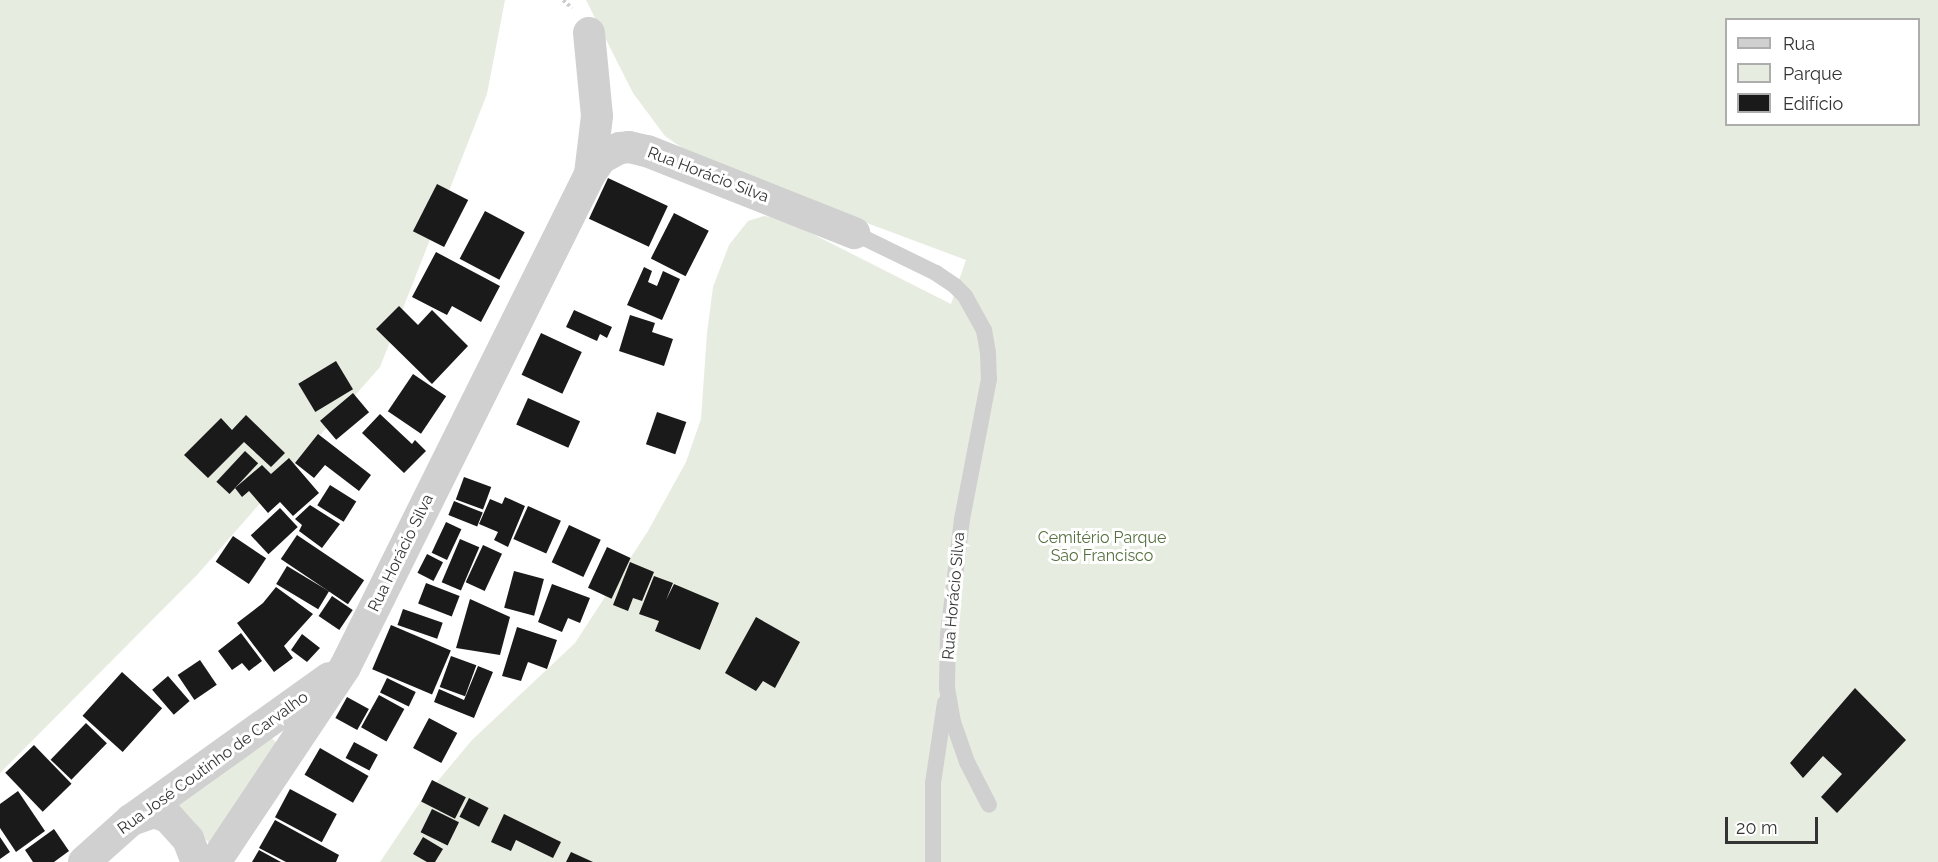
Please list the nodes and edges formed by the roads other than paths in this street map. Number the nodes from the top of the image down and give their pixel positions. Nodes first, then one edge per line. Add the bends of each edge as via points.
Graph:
1 (638, 148) junction
2 (590, 174) junction
3 (855, 233) joint
4 (345, 667) junction
5 (947, 687) junction
6 (989, 805) dead end
7 (131, 820) junction
8 (84, 862) edge
9 (197, 862) edge
10 (215, 862) edge
11 (933, 862) edge

1 - 2 street, Rua Horácio Silva via 610,152
1 - 2 street via 624,137 611,116 591,46 597,116
1 - 3 street, Rua Horácio Silva
2 - 4 street, Rua Horácio Silva
3 - 5 lane, Rua Horácio Silva via 956,286 984,330 988,379 962,519 948,634
4 - 7 street, Rua José Coutinho de Carvalho
4 - 10 street, Rua Horácio Silva
5 - 6 lane, Rua Horácio Silva via 953,722 967,762
5 - 11 lane via 933,783
7 - 8 street, Rua José Coutinho de Carvalho
7 - 9 street via 154,812 168,817 188,839

